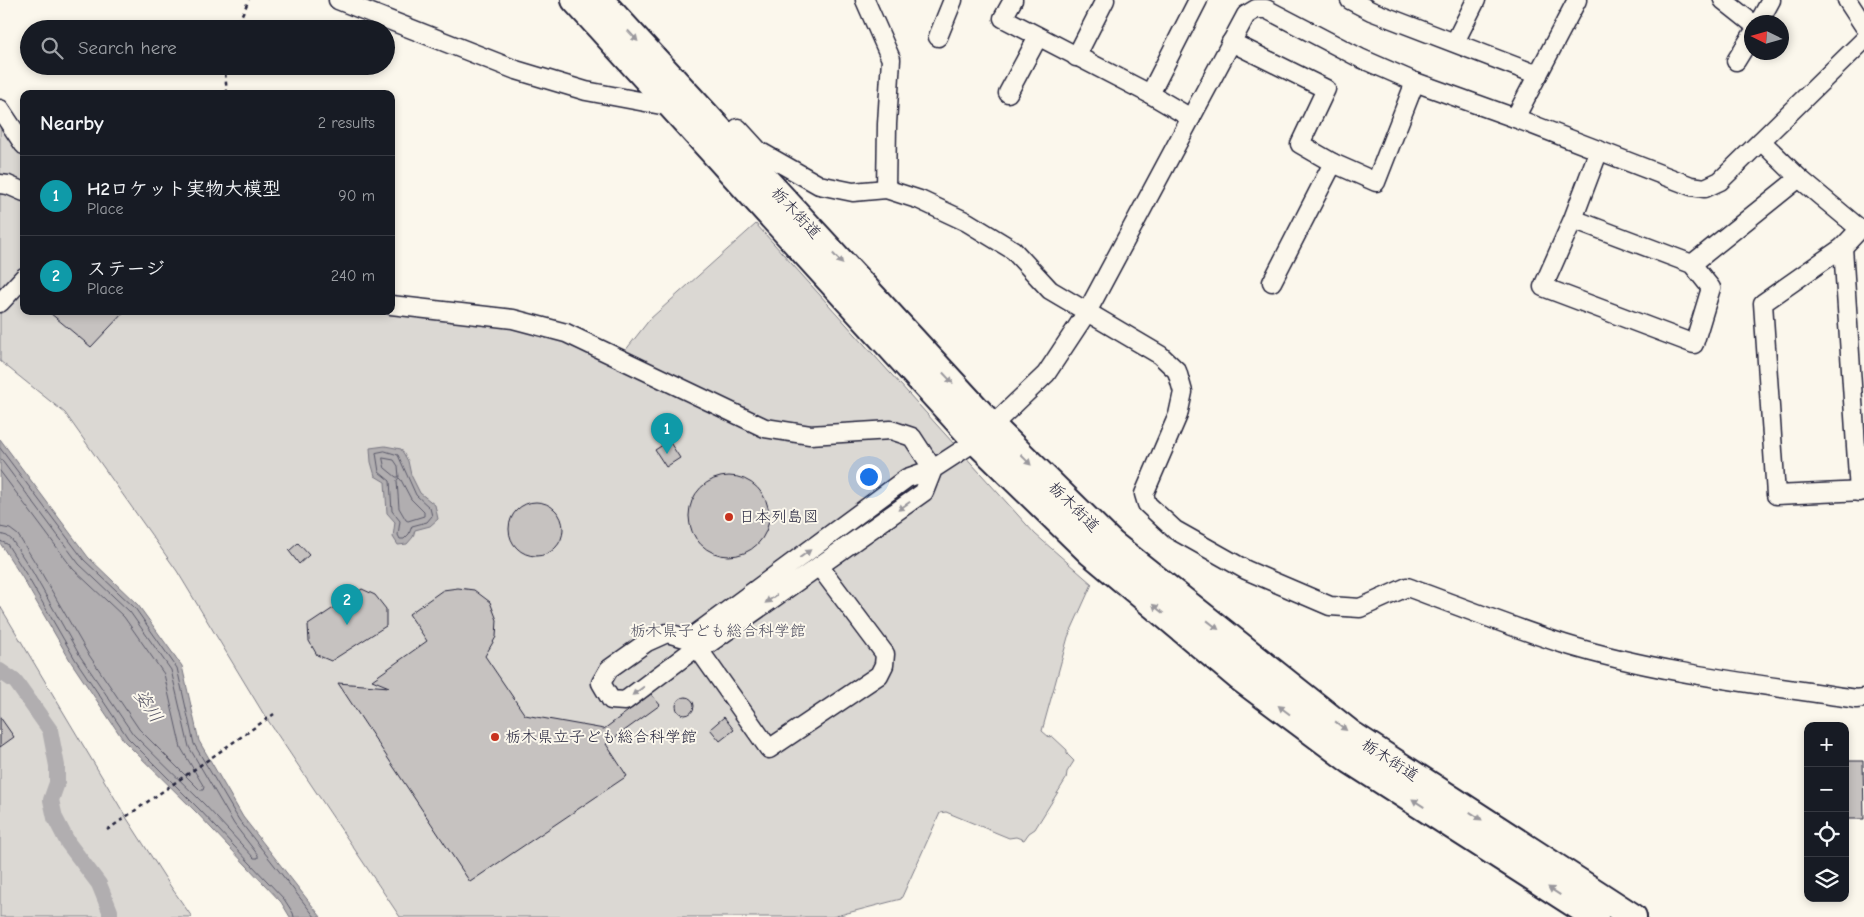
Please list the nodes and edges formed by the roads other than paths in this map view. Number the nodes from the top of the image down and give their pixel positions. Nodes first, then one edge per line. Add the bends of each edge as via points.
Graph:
1 (338, 0) edge
2 (575, 0) edge
3 (600, 0) edge
4 (865, 0) edge
5 (953, 0) edge
6 (1013, 0) edge
7 (1105, 0) edge
8 (1198, 0) edge
9 (1350, 0) edge
10 (1476, 0) edge
11 (1576, 0) edge
12 (1723, 0) edge
13 (1771, 0) edge
14 (1847, 0) edge
15 (1373, 5) edge
16 (1763, 15) edge
17 (1744, 17) edge
18 (389, 20) edge
19 (395, 22) edge
20 (1864, 26) edge
21 (938, 37) dead end
22 (1038, 37) junction
23 (1864, 40) edge
24 (1231, 42) junction
25 (1455, 42) junction
26 (1744, 48) edge
27 (1076, 57) junction
28 (1736, 61) dead end
29 (1538, 75) junction
30 (1415, 82) junction
31 (1008, 93) dead end
32 (1150, 94) junction
33 (673, 107) junction
34 (0, 109) edge
35 (1191, 118) junction
36 (1515, 118) junction
37 (738, 128) dead end
38 (20, 139) edge
39 (1761, 141) junction
40 (1599, 150) junction
41 (1333, 163) junction
42 (1799, 178) junction
43 (0, 184) edge
44 (886, 189) junction
45 (20, 190) edge
46 (1573, 219) junction
47 (1844, 247) junction
48 (1692, 264) junction
49 (20, 281) edge
50 (1272, 282) dead end
51 (0, 303) edge
52 (395, 305) edge
53 (1087, 312) junction
54 (984, 433) junction
55 (932, 469) junction
56 (1862, 492) edge
57 (819, 566) junction
58 (697, 647) junction
59 (1864, 698) edge
60 (1595, 917) edge
61 (1633, 917) edge

1 - 18 street
2 - 33 highway, 栃木街道
3 -> 54 highway, 栃木街道
4 - 44 street via 891,60
5 - 21 street
6 - 22 street via 1003,18
7 - 27 street
8 - 32 street
9 - 15 street
10 - 25 street
11 - 29 street
12 - 17 street
13 - 16 street
14 - 20 street
15 - 25 street
19 - 33 street via 516,70 586,91
22 - 27 street
22 - 31 street
23 - 39 street
24 - 30 street via 1246,15 1256,9 1266,9 1360,58
24 - 35 street
24 - 41 street via 1326,89 1300,144
25 - 29 street
26 - 28 street
27 - 32 street
29 - 36 street
30 - 36 street
30 - 41 street via 1376,182
32 - 35 street
33 - 54 highway, 栃木街道
34 - 38 street
35 - 53 street
36 - 40 street
37 - 44 street via 759,151 819,185 853,192
39 - 40 street via 1720,181 1705,188 1691,186
39 - 42 street
40 - 46 street
41 - 50 street
42 - 47 street via 1860,229
42 - 48 street
43 - 45 street
44 - 53 street via 920,200 967,222 1013,250 1050,290
46 - 48 street
46 - 48 street via 1543,287 1694,344 1710,288
47 - 56 street
47 - 56 street via 1763,303 1776,495
49 - 51 street
52 - 55 street via 513,319 566,333 765,428 810,435 890,430 912,437
53 - 54 street via 1046,374
53 - 59 street via 1160,355 1176,371 1183,392 1178,415 1144,494 1147,504 1175,530 1246,570 1330,606 1360,608 1407,587 1565,644 1638,662 1721,678
54 - 55 street
60 -> 54 highway, 栃木街道 via 1350,760 1239,677 1090,552
54 -> 61 highway, 栃木街道 via 1112,544 1351,734
55 -> 57 street via 924,492
58 -> 55 street via 625,700 611,700 601,683 609,669 647,642 667,633 689,639 907,478
57 -> 58 street via 707,645
57 - 58 street via 885,654 879,675 769,748

